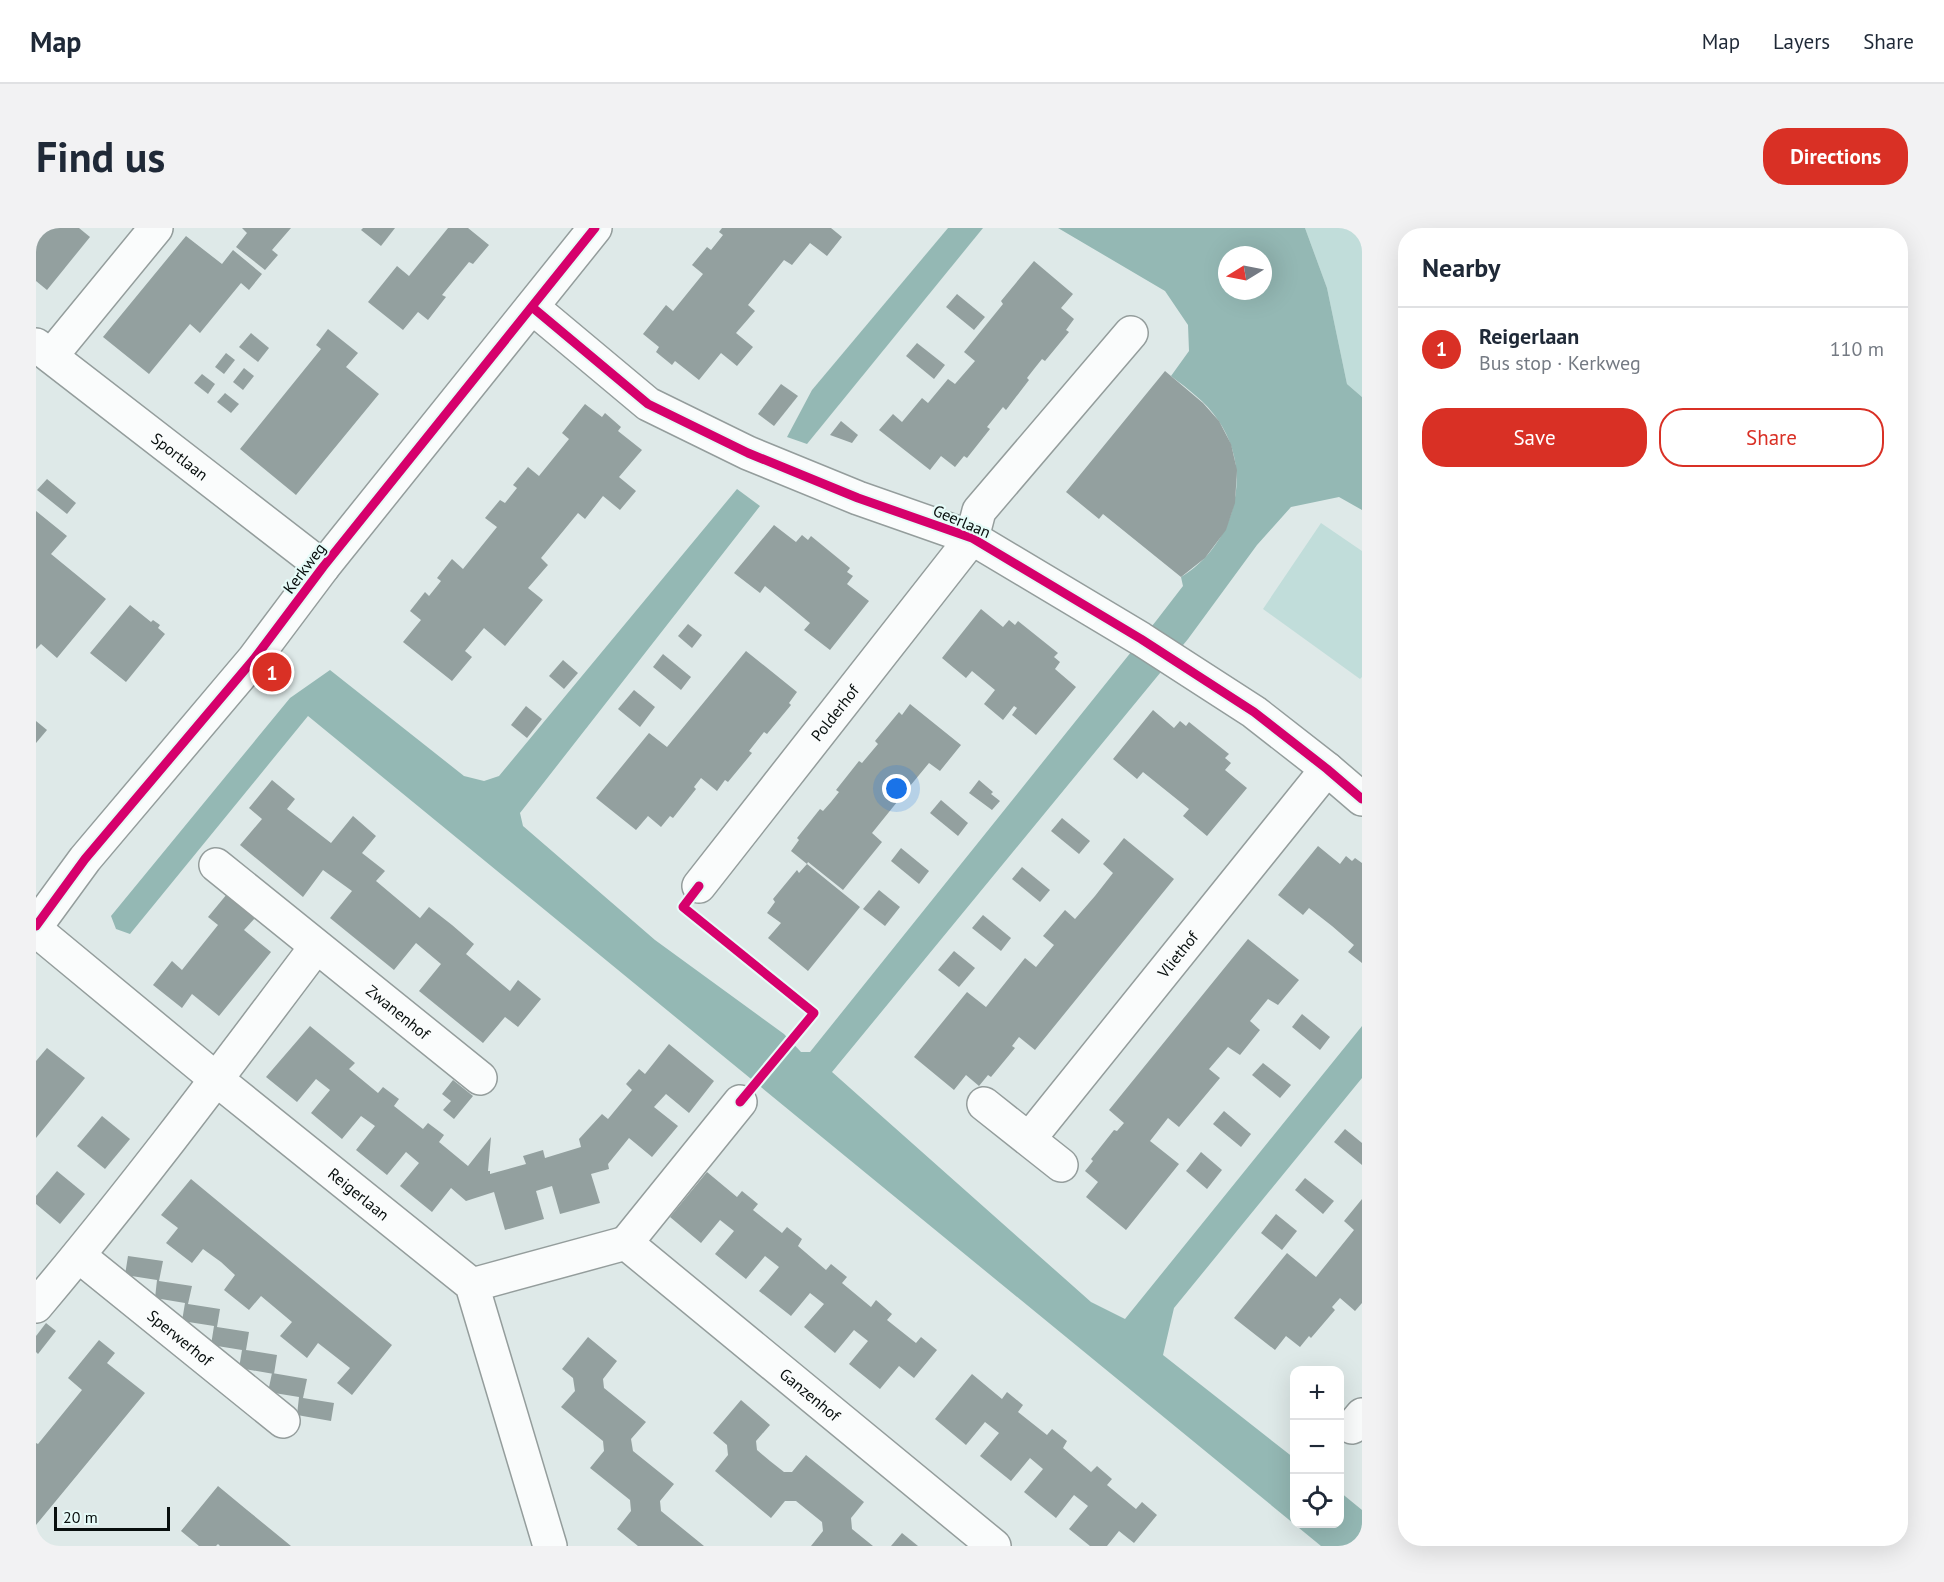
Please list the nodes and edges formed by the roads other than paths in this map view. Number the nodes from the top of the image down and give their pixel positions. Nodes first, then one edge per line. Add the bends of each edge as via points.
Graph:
1 (156, 228) edge
2 (596, 228) edge
3 (532, 307) junction
4 (1131, 333) dead end
5 (43, 351) edge
6 (972, 538) junction
7 (323, 567) junction
8 (1327, 769) junction
9 (1362, 799) edge
10 (216, 865) dead end
11 (699, 886) dead end
12 (36, 928) edge
13 (316, 947) junction
14 (480, 1078) dead end
15 (216, 1079) junction
16 (740, 1102) dead end
17 (984, 1104) dead end
18 (1029, 1139) junction
19 (1061, 1166) dead end
20 (626, 1243) junction
21 (79, 1256) junction
22 (472, 1285) junction
23 (36, 1306) edge
24 (283, 1421) dead end
25 (550, 1546) edge
26 (994, 1546) edge

1 - 5 street
2 - 3 street, Kerkweg
3 - 6 street, Geerlaan via 648,404 748,453 858,498
3 - 7 street, Kerkweg
4 - 6 street, Geerlaan via 978,511
5 - 7 street, Sportlaan
6 - 8 street, Geerlaan via 1254,712
6 - 11 street, Polderhof
7 - 12 street, Kerkweg via 255,658 85,859
8 - 9 street, Geerlaan
8 - 18 street, Vliethof
10 - 13 street, Zwanenhof
12 - 15 street, Reigerlaan
13 - 14 street, Zwanenhof
13 - 15 street
15 - 21 street
15 - 22 street, Reigerlaan
16 - 20 street
17 - 18 street
18 - 19 street
20 - 22 street
20 - 26 street, Ganzenhof
21 - 23 street
21 - 24 street, Sperwerhof
22 - 25 street

